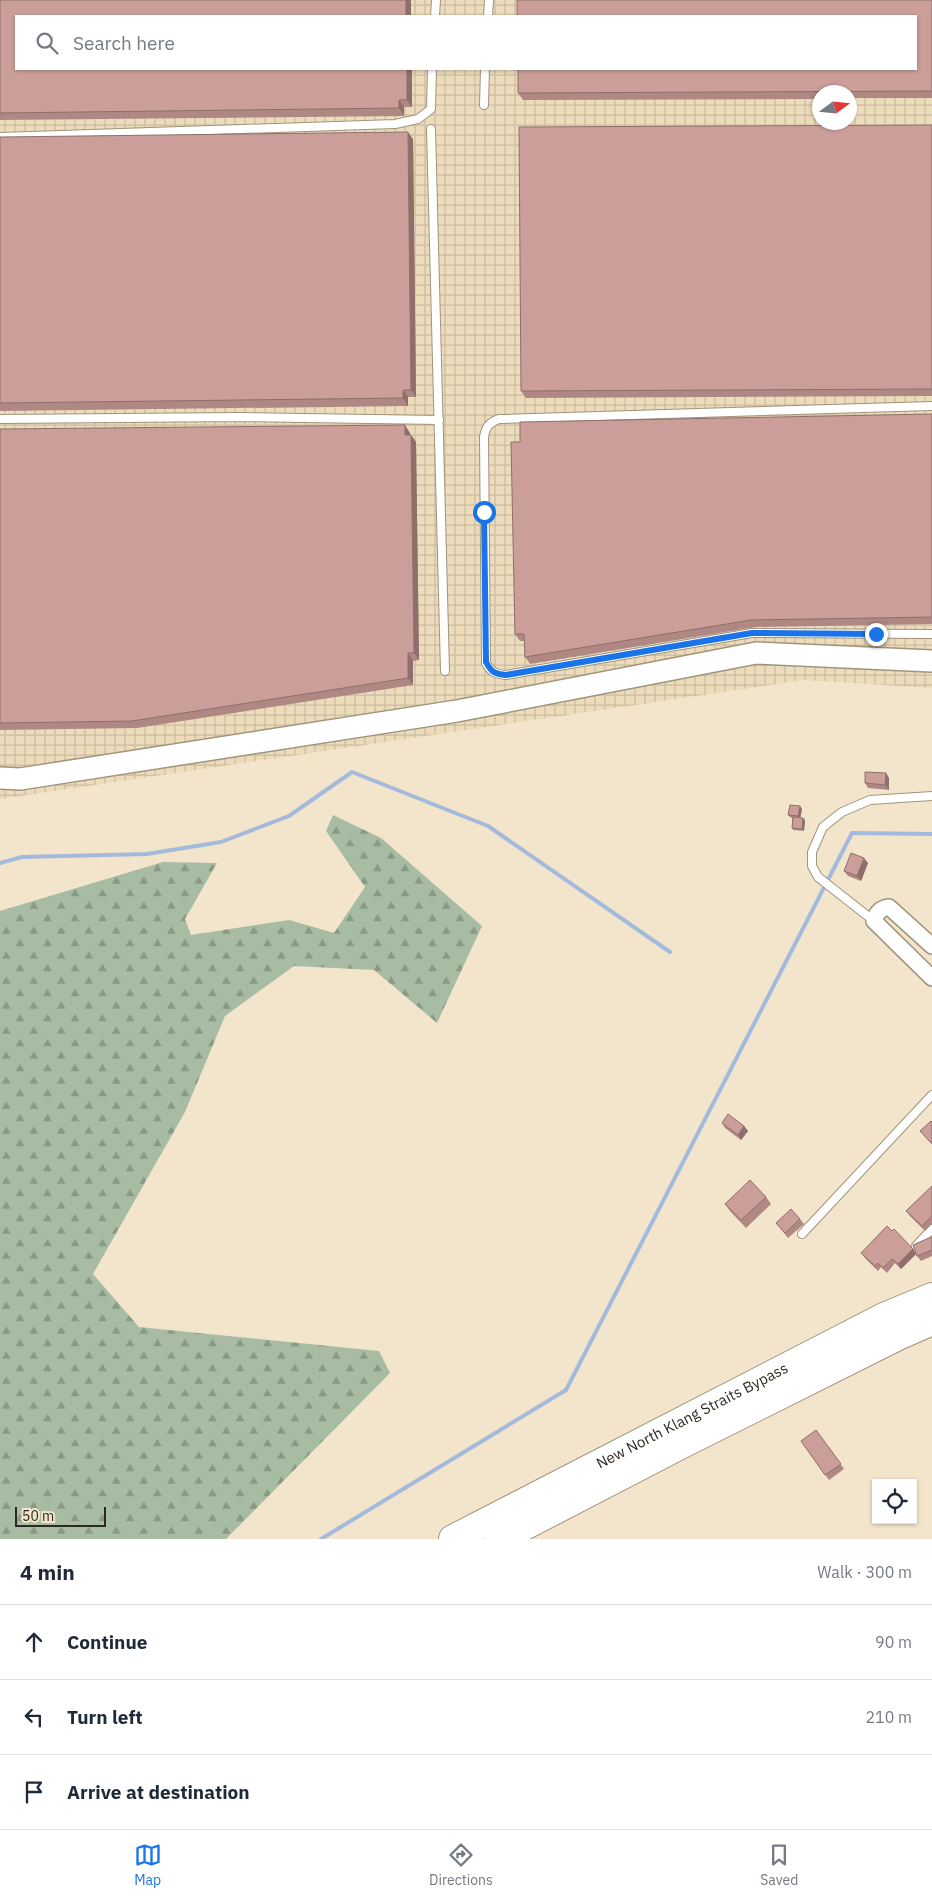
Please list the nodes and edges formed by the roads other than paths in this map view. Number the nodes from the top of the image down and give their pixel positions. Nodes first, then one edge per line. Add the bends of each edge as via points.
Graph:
1 (436, 0) edge
2 (489, 0) edge
3 (435, 15) edge
4 (488, 15) edge
5 (432, 70) edge
6 (485, 70) edge
7 (484, 105) dead end
8 (431, 129) dead end
9 (0, 137) edge
10 (932, 406) edge
11 (0, 420) edge
12 (438, 420) junction
13 (932, 634) edge
14 (932, 661) edge
15 (445, 671) dead end
16 (0, 778) edge
17 (932, 796) edge
18 (874, 921) junction
19 (932, 946) edge
20 (932, 978) edge
21 (932, 1095) edge
22 (932, 1229) edge
23 (802, 1234) dead end
24 (916, 1246) edge
25 (932, 1297) edge
26 (932, 1321) edge
27 (453, 1539) edge
28 (499, 1539) edge

1 - 3 lane
2 - 4 lane
5 - 9 lane via 431,109 418,119 395,124
6 - 7 lane
8 - 12 lane
10 - 13 lane via 500,419 486,427 484,437 486,662 497,674 752,633
11 - 12 lane via 240,417
12 - 15 lane
14 - 16 street via 756,653 457,711 20,779
17 - 18 lane via 870,800 842,812 823,827 812,852 812,866 818,877
18 - 19 street via 882,908 889,907
18 - 20 street
21 - 23 lane
22 - 24 lane
25 - 27 highway, New North Klang Straits Bypass via 875,1321
26 - 28 highway, New North Klang Straits Bypass via 686,1442

